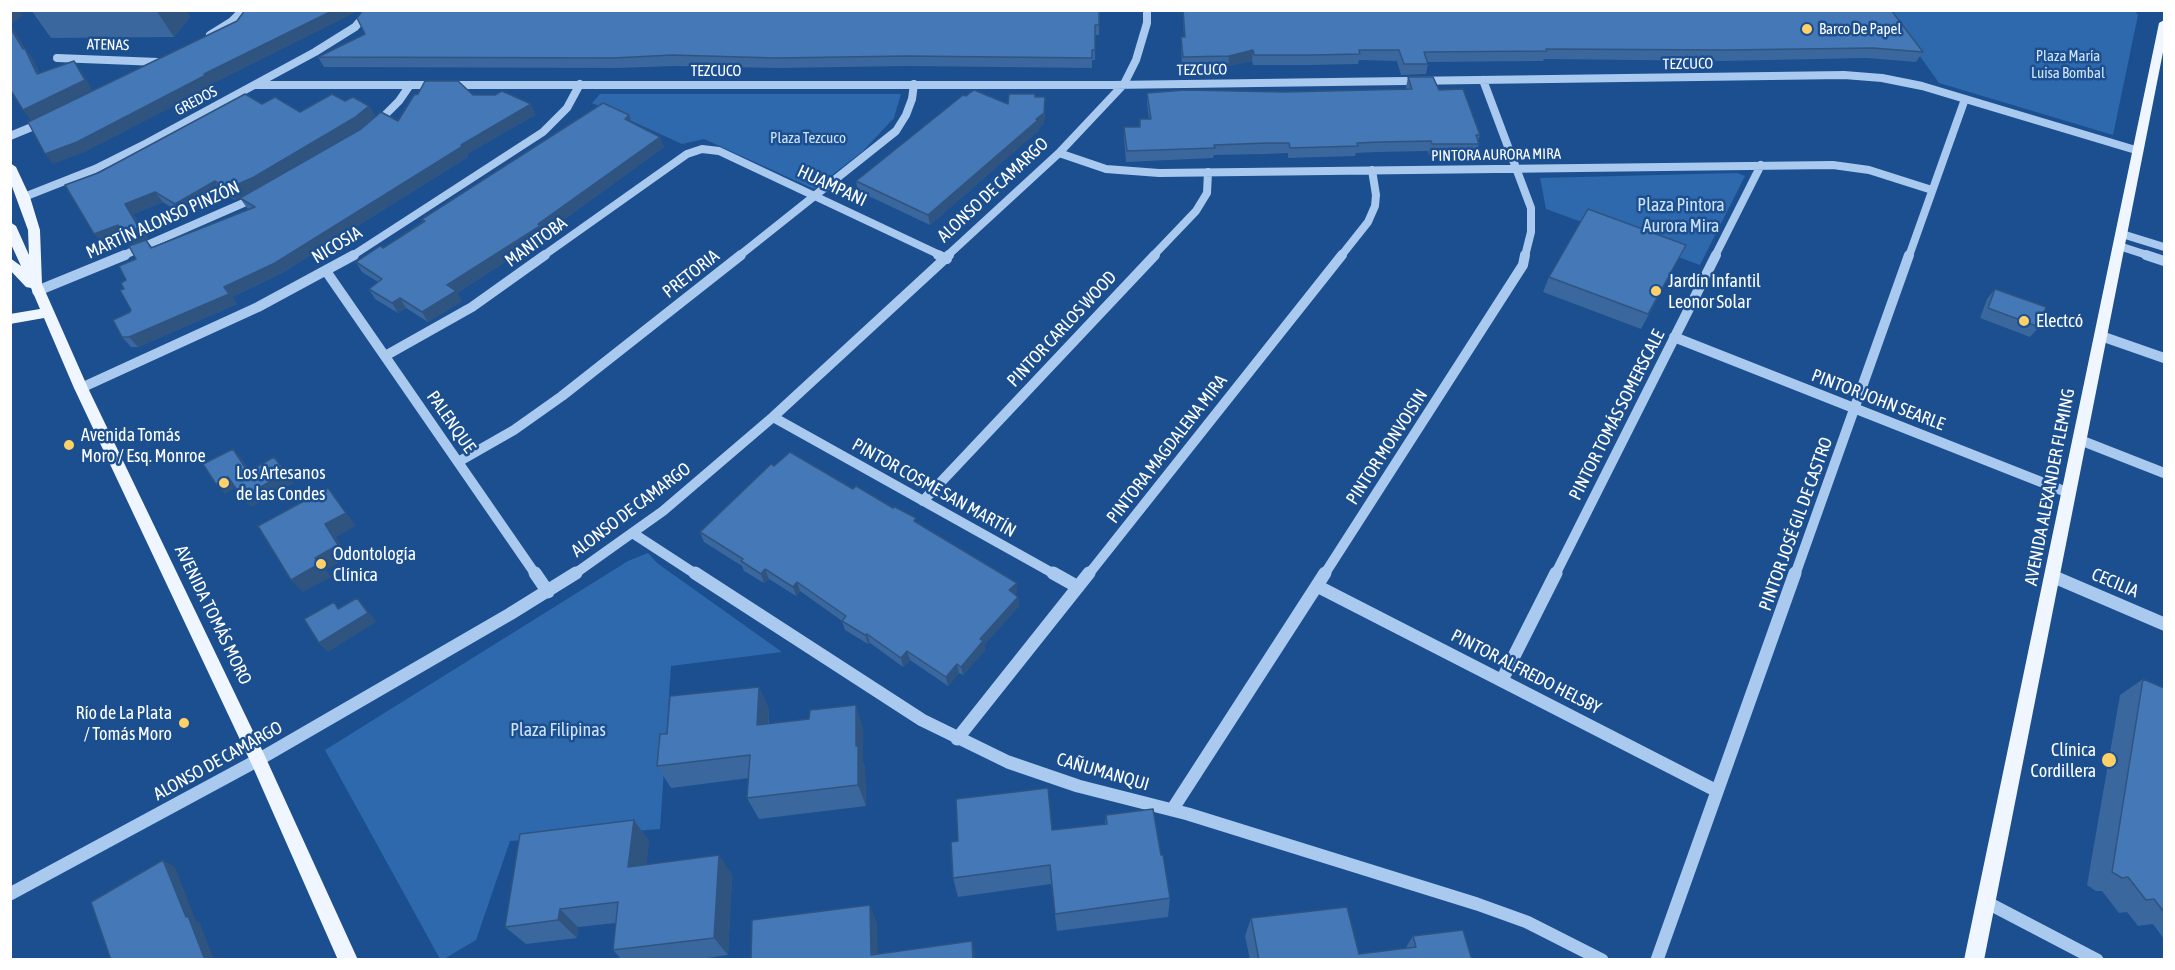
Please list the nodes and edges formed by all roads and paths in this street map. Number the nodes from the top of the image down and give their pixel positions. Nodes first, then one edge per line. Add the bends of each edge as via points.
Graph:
1 (243, 10) edge
2 (370, 10) edge
3 (1147, 10) edge
4 (2164, 23) edge
5 (203, 39) edge
6 (57, 58) dead end
7 (167, 58) edge
8 (158, 62) junction
9 (139, 72) edge
10 (1483, 80) junction
11 (580, 84) junction
12 (914, 84) junction
13 (1124, 84) junction
14 (255, 85) junction
15 (410, 85) junction
16 (1965, 99) junction
17 (49, 120) edge
18 (370, 129) edge
19 (10, 136) edge
20 (702, 149) joint
21 (2139, 151) junction
22 (1059, 153) junction
23 (1761, 165) junction
24 (10, 167) edge
25 (1517, 168) junction
26 (1372, 170) junction
27 (1208, 172) junction
28 (1932, 190) junction
29 (264, 193) edge
30 (24, 197) junction
31 (815, 197) junction
32 (10, 226) edge
33 (2120, 240) junction
34 (2164, 248) edge
35 (947, 259) junction
36 (2164, 261) edge
37 (10, 262) edge
38 (326, 271) junction
39 (37, 291) junction
40 (47, 313) junction
41 (10, 318) edge
42 (2101, 336) junction
43 (1674, 337) junction
44 (385, 356) junction
45 (2164, 358) edge
46 (81, 388) junction
47 (1854, 408) junction
48 (773, 417) junction
49 (2080, 440) junction
50 (458, 462) junction
51 (2164, 472) edge
52 (2069, 493) junction
53 (923, 501) junction
54 (634, 534) junction
55 (2052, 576) junction
56 (1317, 586) junction
57 (1078, 587) junction
58 (548, 592) junction
59 (2164, 624) edge
60 (1502, 680) junction
61 (957, 739) junction
62 (258, 760) junction
63 (1718, 791) junction
64 (1172, 810) junction
65 (10, 894) edge
66 (1986, 902) junction
67 (348, 960) edge
68 (1602, 960) edge
69 (1657, 960) edge
70 (1974, 960) edge
71 (2097, 960) edge

1 - 5 street
2 - 14 street, GREDOS via 339,39
3 - 13 street, ALONSO DE CAMARGO via 1136,60
4 - 21 main road, AVENIDA ALEXANDER FLEMING
6 - 8 street, ATENAS
7 - 8 street, ATENAS
8 - 9 street, ATENAS
10 - 13 street, TEZCUCO
10 - 16 street, TEZCUCO via 1844,75 1902,82
10 - 25 street, PINTOR MONVOISIN
11 - 12 street, TEZCUCO
11 - 15 street, TEZCUCO
11 - 38 street, NICOSIA via 567,108 543,132
12 - 13 street, TEZCUCO
12 - 31 street, PRETORIA via 910,107 896,131
13 - 22 street, ALONSO DE CAMARGO
14 - 15 street, TEZCUCO
14 - 30 street, GREDOS via 95,169
15 - 18 street
16 - 21 street, TEZCUCO
16 - 28 street, PINTOR JOSÉ GIL DE CASTRO
17 - 19 street
20 - 31 street, HUAMPANI via 714,149
20 - 44 street, MANITOBA via 687,154 472,307
21 - 33 main road, AVENIDA ALEXANDER FLEMING
22 - 27 street, PINTORA AURORA MIRA via 1122,172
22 - 35 street, ALONSO DE CAMARGO
23 - 25 street, PINTORA AURORA MIRA
23 - 28 street, PINTORA AURORA MIRA via 1851,167
23 - 43 street, PINTOR TOMÁS SOMERSCALE
24 - 30 main road, AVENIDA TOMÁS MORO
25 - 26 street, PINTORA AURORA MIRA
25 - 56 street, PINTOR MONVOISIN via 1532,220 1523,265
26 - 27 street, PINTORA AURORA MIRA
26 - 57 street, PINTORA MAGDALENA MIRA via 1376,195 1368,222
27 - 53 street, PINTOR CARLOS WOOD via 1207,193 1196,211
28 - 47 street, PINTOR JOSÉ GIL DE CASTRO
29 - 39 street, MARTÍN ALONSO PINZÓN via 184,231
30 - 39 main road, AVENIDA TOMÁS MORO via 36,244
31 - 35 street, HUAMPANI
31 - 50 street, PRETORIA via 535,417
32 - 39 main road, AVENIDA TOMÁS MORO
33 - 34 street
33 - 36 street
33 - 42 main road, AVENIDA ALEXANDER FLEMING
35 - 48 street, ALONSO DE CAMARGO
37 - 39 main road, AVENIDA TOMÁS MORO
38 - 44 street, PALENQUE
38 - 46 street, NICOSIA via 258,308
39 - 40 main road, AVENIDA TOMÁS MORO
40 - 41 main road
40 - 46 main road, AVENIDA TOMÁS MORO
42 - 45 street
42 - 49 main road, AVENIDA ALEXANDER FLEMING
43 - 47 street, PINTOR JOHN SEARLE
43 - 60 street, PINTOR TOMÁS SOMERSCALE
44 - 50 street, PALENQUE
46 - 62 main road, AVENIDA TOMÁS MORO
47 - 52 street, PINTOR JOHN SEARLE
47 - 63 street, PINTOR JOSÉ GIL DE CASTRO
48 - 53 street, PINTOR COSME SAN MARTÍN
48 - 54 street, ALONSO DE CAMARGO
49 - 51 street
49 - 52 main road, AVENIDA ALEXANDER FLEMING
50 - 58 street, PALENQUE
52 - 55 main road, AVENIDA ALEXANDER FLEMING
53 - 57 street, PINTOR COSME SAN MARTÍN
54 - 58 street, ALONSO DE CAMARGO
54 - 61 street, CAÑUMANQUI
55 - 59 street, CECILIA
55 - 66 main road, AVENIDA ALEXANDER FLEMING
56 - 60 street, PINTOR ALFREDO HELSBY
56 - 64 street, PINTOR MONVOISIN
57 - 61 street, PINTORA MAGDALENA MIRA
58 - 62 street, ALONSO DE CAMARGO
60 - 63 street, PINTOR ALFREDO HELSBY
61 - 64 street, CAÑUMANQUI via 1068,783
62 - 65 street, ALONSO DE CAMARGO
62 - 67 main road, AVENIDA TOMÁS MORO
63 - 69 street, PINTOR JOSÉ GIL DE CASTRO
64 - 68 street, CAÑUMANQUI via 1487,908 1527,922
66 - 70 main road, AVENIDA ALEXANDER FLEMING
66 - 71 street

